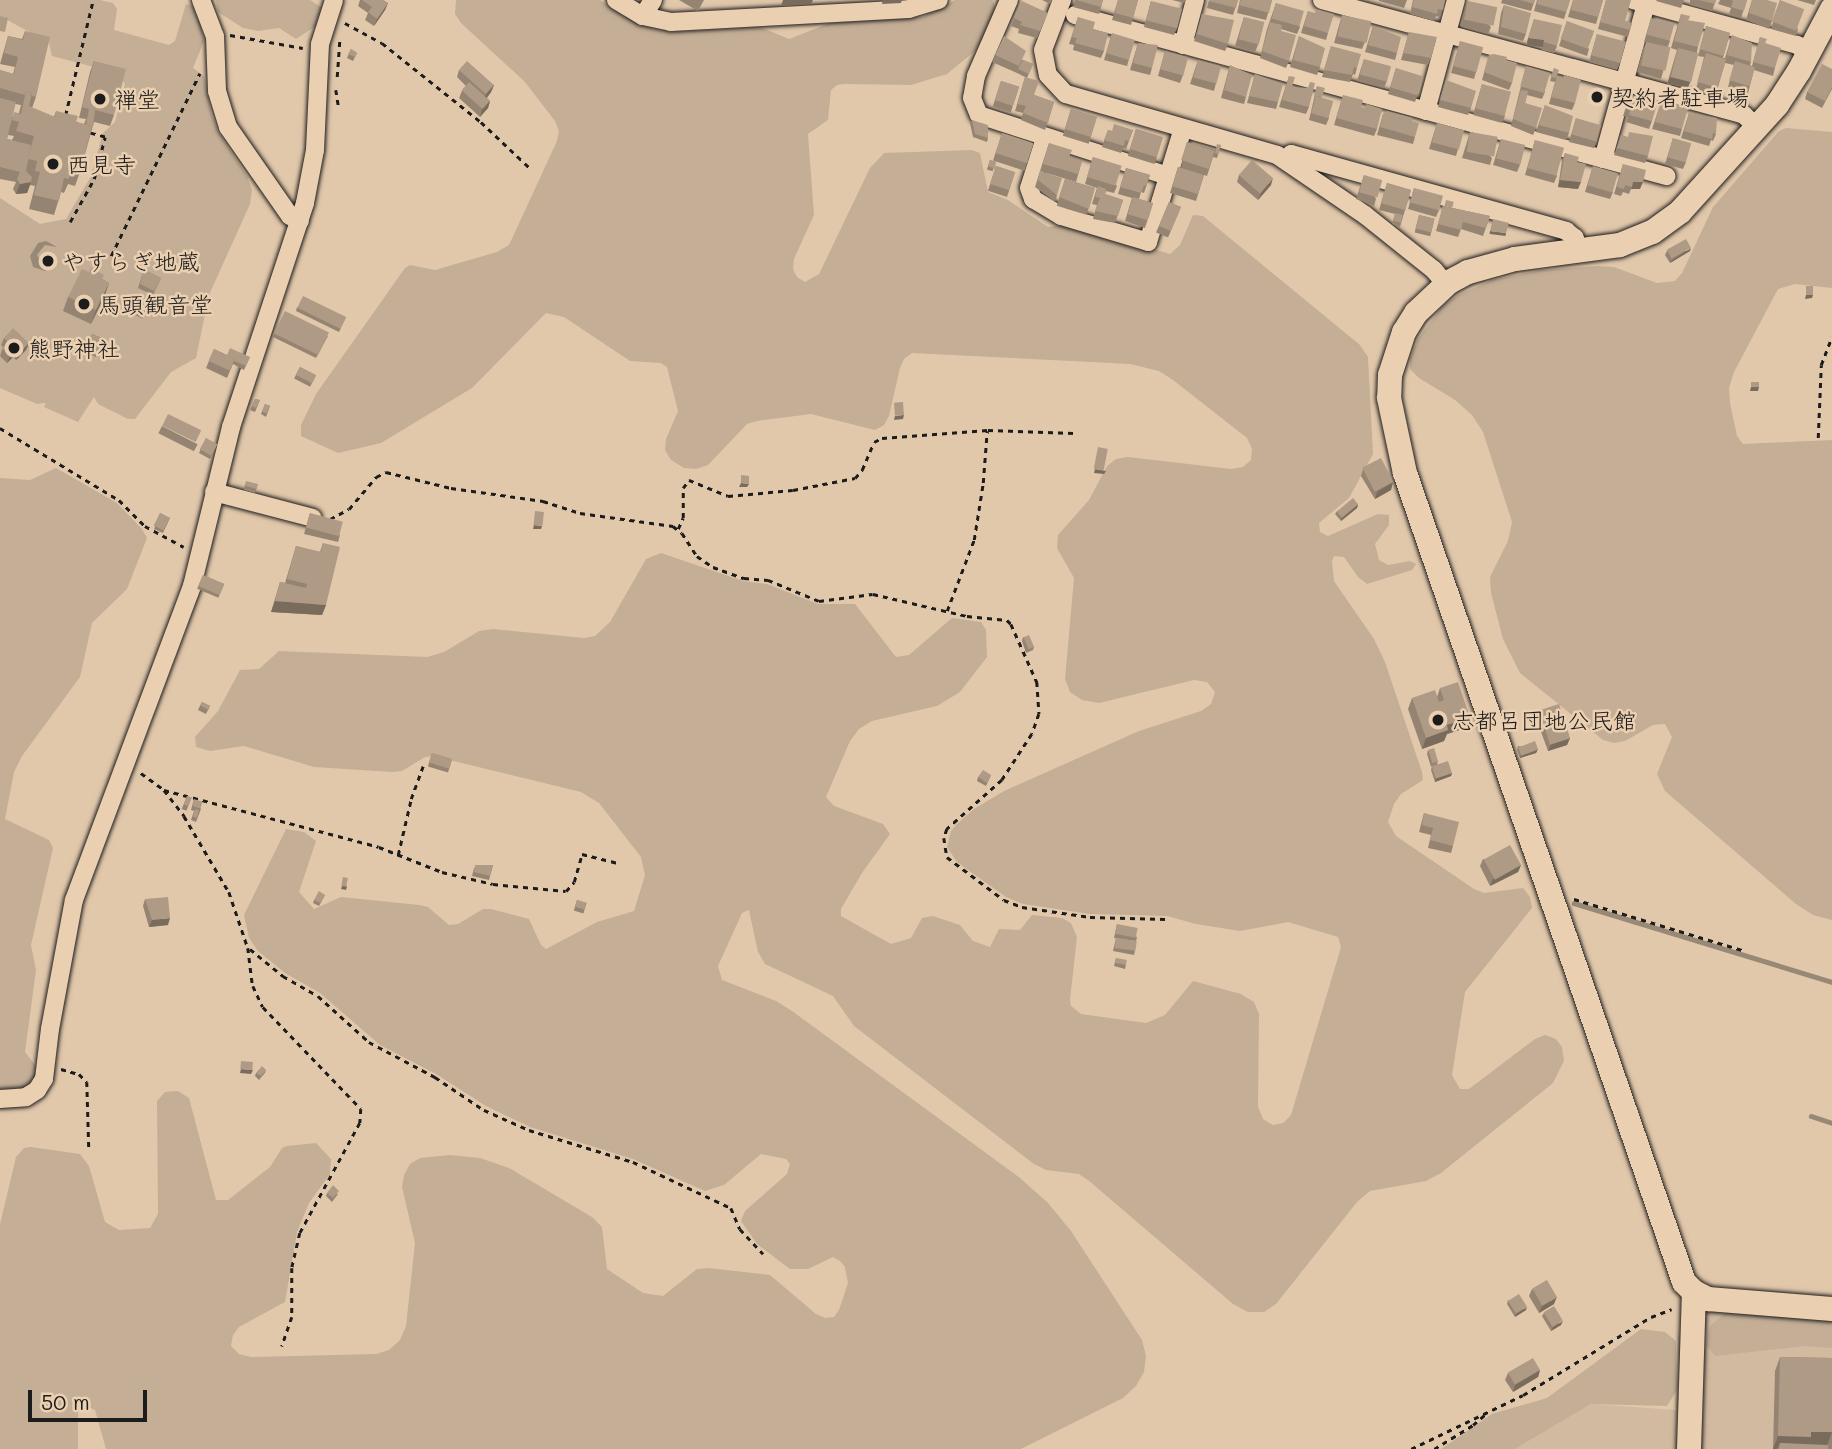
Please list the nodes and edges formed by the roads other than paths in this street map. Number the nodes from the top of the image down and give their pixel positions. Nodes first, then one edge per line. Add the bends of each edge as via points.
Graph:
1 (201, 0) edge
2 (334, 0) edge
3 (616, 0) edge
4 (653, 0) edge
5 (939, 0) edge
6 (1009, 0) edge
7 (1062, 0) edge
8 (1195, 0) edge
9 (1322, 0) edge
10 (1456, 0) edge
11 (1642, 1) edge
12 (763, 8) edge
13 (1832, 9) edge
14 (1075, 15) dead end
15 (643, 16) junction
16 (1447, 34) junction
17 (1183, 45) junction
18 (1810, 51) junction
19 (1624, 83) junction
20 (1426, 111) junction
21 (1757, 127) junction
22 (1183, 128) junction
23 (1045, 138) junction
24 (1603, 159) junction
25 (1287, 161) junction
26 (1168, 176) junction
27 (1666, 176) dead end
28 (300, 221) junction
29 (1577, 253) junction
30 (1446, 285) junction
31 (214, 492) junction
32 (313, 518) edge
33 (0, 1099) edge
34 (1694, 1292) junction
35 (1832, 1309) edge
36 (1689, 1449) edge

1 - 28 street via 213,30 217,91 228,128 290,216
2 - 28 street via 320,48 315,150
3 - 15 street
4 - 15 street
5 - 12 street via 909,9
6 - 23 street via 976,76 974,108 988,120
7 - 22 street via 1043,50 1048,75 1056,86 1078,99
8 - 17 street
9 - 16 street
10 - 16 street
11 - 18 street
11 - 19 street
12 - 15 street via 671,22
13 - 18 street
14 - 17 street
16 - 19 street
16 - 20 street
17 - 20 street
18 - 21 street via 1789,89
19 - 21 street via 1744,115
19 - 24 street
20 - 24 street
21 - 29 street via 1667,223 1620,245
22 - 25 street
22 - 26 street
23 - 26 street
23 - 26 street via 1029,194 1061,216 1148,242
24 - 27 street
25 - 29 street via 1291,154 1566,231 1575,238
25 - 30 street via 1365,215 1434,270
28 - 31 street
29 - 30 street via 1489,265
30 - 34 street via 1416,313 1395,353 1389,398 1392,423 1405,473 1677,1269
31 - 32 street
31 - 33 street via 186,602 74,900 44,1079 26,1097
34 - 35 street via 1708,1299
34 - 36 street

